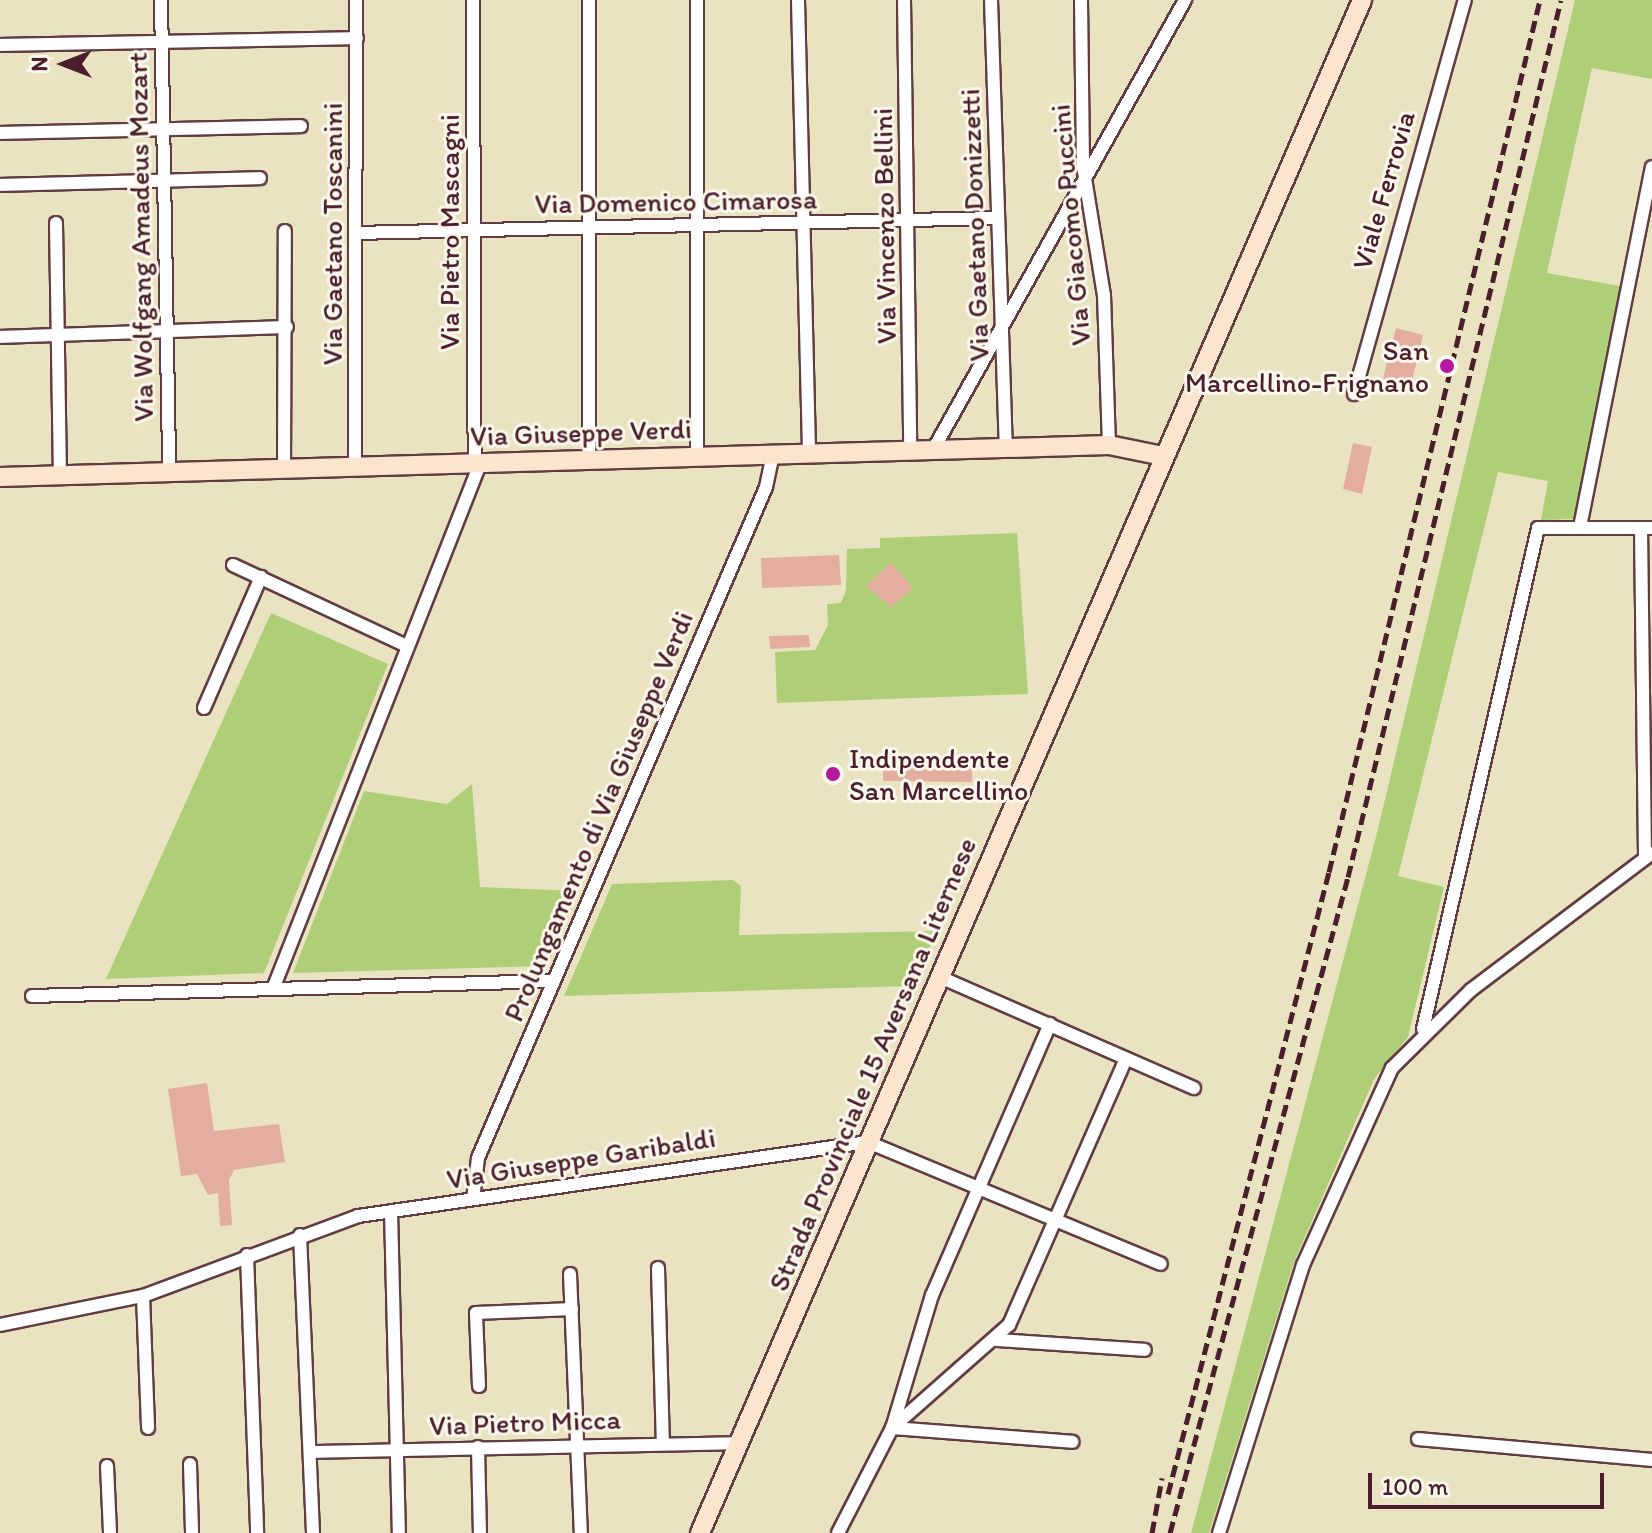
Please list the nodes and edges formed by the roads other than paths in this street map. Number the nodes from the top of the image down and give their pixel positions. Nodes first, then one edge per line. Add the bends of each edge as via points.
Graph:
1 (161, 0) edge
2 (356, 0) edge
3 (473, 0) edge
4 (589, 0) edge
5 (697, 0) edge
6 (798, 0) edge
7 (904, 0) edge
8 (991, 0) edge
9 (1081, 0) edge
10 (1185, 0) edge
11 (1362, 0) edge
12 (1465, 0) edge
13 (357, 38) junction
14 (160, 42) junction
15 (0, 45) edge
16 (301, 126) dead end
17 (163, 129) junction
18 (0, 133) edge
19 (1652, 167) edge
20 (260, 178) dead end
21 (164, 180) junction
22 (1084, 182) junction
23 (0, 185) edge
24 (997, 218) junction
25 (909, 220) junction
26 (805, 222) junction
27 (56, 223) dead end
28 (697, 225) junction
29 (589, 227) junction
30 (472, 230) junction
31 (285, 231) dead end
32 (355, 233) junction
33 (287, 327) junction
34 (1002, 328) junction
35 (167, 330) junction
36 (59, 335) junction
37 (0, 337) edge
38 (1354, 394) dead end
39 (1109, 445) junction
40 (1006, 448) junction
41 (933, 450) junction
42 (910, 451) junction
43 (773, 454) junction
44 (809, 454) junction
45 (1163, 456) junction
46 (697, 457) junction
47 (589, 460) junction
48 (478, 464) junction
49 (355, 467) junction
50 (284, 470) junction
51 (169, 473) junction
52 (60, 476) junction
53 (0, 477) edge
54 (1580, 527) junction
55 (1647, 528) edge
56 (233, 565) dead end
57 (261, 577) junction
58 (407, 646) junction
59 (204, 708) dead end
60 (1648, 856) edge
61 (942, 978) junction
62 (554, 981) junction
63 (273, 989) junction
64 (32, 996) dead end
65 (1050, 1024) junction
66 (1423, 1029) junction
67 (1126, 1059) junction
68 (1194, 1088) dead end
69 (868, 1142) junction
70 (980, 1187) junction
71 (473, 1199) junction
72 (391, 1211) junction
73 (1056, 1221) junction
74 (300, 1235) junction
75 (247, 1255) junction
76 (1161, 1264) dead end
77 (658, 1268) dead end
78 (570, 1274) dead end
79 (143, 1296) junction
80 (572, 1309) junction
81 (0, 1325) edge
82 (996, 1340) junction
83 (1145, 1350) dead end
84 (479, 1386) dead end
85 (148, 1428) dead end
86 (892, 1428) junction
87 (1418, 1439) dead end
88 (663, 1442) junction
89 (1072, 1442) dead end
90 (740, 1443) junction
91 (579, 1445) junction
92 (478, 1447) junction
93 (397, 1449) junction
94 (311, 1452) junction
95 (1652, 1460) edge
96 (190, 1464) dead end
97 (107, 1466) dead end
98 (110, 1533) edge
99 (192, 1533) edge
100 (257, 1533) edge
101 (313, 1533) edge
102 (399, 1533) edge
103 (480, 1533) edge
104 (581, 1533) edge
105 (700, 1533) edge
106 (838, 1533) edge
107 (1219, 1533) edge

1 - 14 street, Via Wolfgang Amadeus Mozart
2 - 13 street, Via Gaetano Toscanini
3 - 30 street, Via Pietro Mascagni
4 - 29 street
5 - 28 street
6 - 26 street
7 - 25 street, Via Vincenzo Bellini
8 - 24 street, Via Gaetano Donizzetti
9 - 22 street, Via Giacomo Puccini
10 - 22 street
11 - 45 main road, Strada Provinciale 15 Aversana Liternese
12 - 38 street, Viale Ferrovia
13 - 14 street
13 - 32 street, Via Gaetano Toscanini
14 - 15 street
14 - 17 street, Via Wolfgang Amadeus Mozart
16 - 17 street
17 - 18 street
17 - 21 street, Via Wolfgang Amadeus Mozart
19 - 54 street
20 - 21 street
21 - 23 street
21 - 35 street, Via Wolfgang Amadeus Mozart
22 - 34 street
22 - 39 street, Via Giacomo Puccini via 1104,295
24 - 25 street, Via Domenico Cimarosa
24 - 34 street, Via Gaetano Donizzetti
25 - 26 street, Via Domenico Cimarosa
25 - 42 street, Via Vincenzo Bellini
26 - 28 street, Via Domenico Cimarosa
26 - 44 street
27 - 36 street
28 - 29 street, Via Domenico Cimarosa
28 - 46 street
29 - 30 street, Via Domenico Cimarosa
29 - 47 street
30 - 32 street, Via Domenico Cimarosa
30 - 48 street, Via Pietro Mascagni
31 - 33 street
32 - 49 street, Via Gaetano Toscanini
33 - 35 street
33 - 50 street
34 - 40 street, Via Gaetano Donizzetti
34 - 41 street
35 - 36 street
35 - 51 street, Via Wolfgang Amadeus Mozart
36 - 37 street
36 - 52 street
39 - 40 main road, Via Giuseppe Verdi
39 - 45 main road, Via Giuseppe Verdi
40 - 41 main road, Via Giuseppe Verdi
41 - 42 main road, Via Giuseppe Verdi
42 - 44 main road, Via Giuseppe Verdi
43 - 44 main road, Via Giuseppe Verdi
43 - 46 main road, Via Giuseppe Verdi
43 - 62 street, Prolungamento di Via Giuseppe Verdi via 766,487
45 - 61 main road, Strada Provinciale 15 Aversana Liternese
46 - 47 main road, Via Giuseppe Verdi
47 - 48 main road, Via Giuseppe Verdi
48 - 49 main road, Via Giuseppe Verdi
48 - 58 street
49 - 50 main road, Via Giuseppe Verdi
50 - 51 main road, Via Giuseppe Verdi
51 - 52 main road, Via Giuseppe Verdi
52 - 53 main road, Via Giuseppe Verdi
54 - 55 street
54 - 66 street via 1538,528 1534,536
55 - 60 street
56 - 57 street
57 - 58 street
57 - 59 street
58 - 63 street
60 - 66 street
61 - 65 street
61 - 69 main road, Strada Provinciale 15 Aversana Liternese
62 - 63 street
62 - 71 street, Prolungamento di Via Giuseppe Verdi via 478,1158
63 - 64 street
65 - 67 street
65 - 70 street
66 - 107 street via 1362,1121 1303,1265
67 - 68 street
67 - 73 street
69 - 70 street
69 - 71 street, Via Giuseppe Garibaldi
69 - 90 main road, Strada Provinciale 15 Aversana Liternese
70 - 73 street
70 - 86 street via 932,1295
71 - 72 street, Via Giuseppe Garibaldi
72 - 74 street, Via Giuseppe Garibaldi
72 - 93 street
73 - 76 street
73 - 82 street
74 - 75 street, Via Giuseppe Garibaldi
74 - 94 street
75 - 79 street, Via Giuseppe Garibaldi
75 - 100 street
77 - 88 street
78 - 80 street
79 - 81 street, Via Giuseppe Garibaldi
79 - 85 street
80 - 84 street via 476,1313
80 - 91 street
82 - 83 street
82 - 86 street
86 - 89 street
86 - 106 street
87 - 95 street
88 - 90 street, Via Pietro Micca
88 - 91 street, Via Pietro Micca
90 - 105 main road, Strada Provinciale 15 Aversana Liternese
91 - 92 street, Via Pietro Micca
91 - 104 street
92 - 93 street, Via Pietro Micca
92 - 103 street
93 - 94 street, Via Pietro Micca
93 - 102 street
94 - 101 street
96 - 99 street
97 - 98 street

